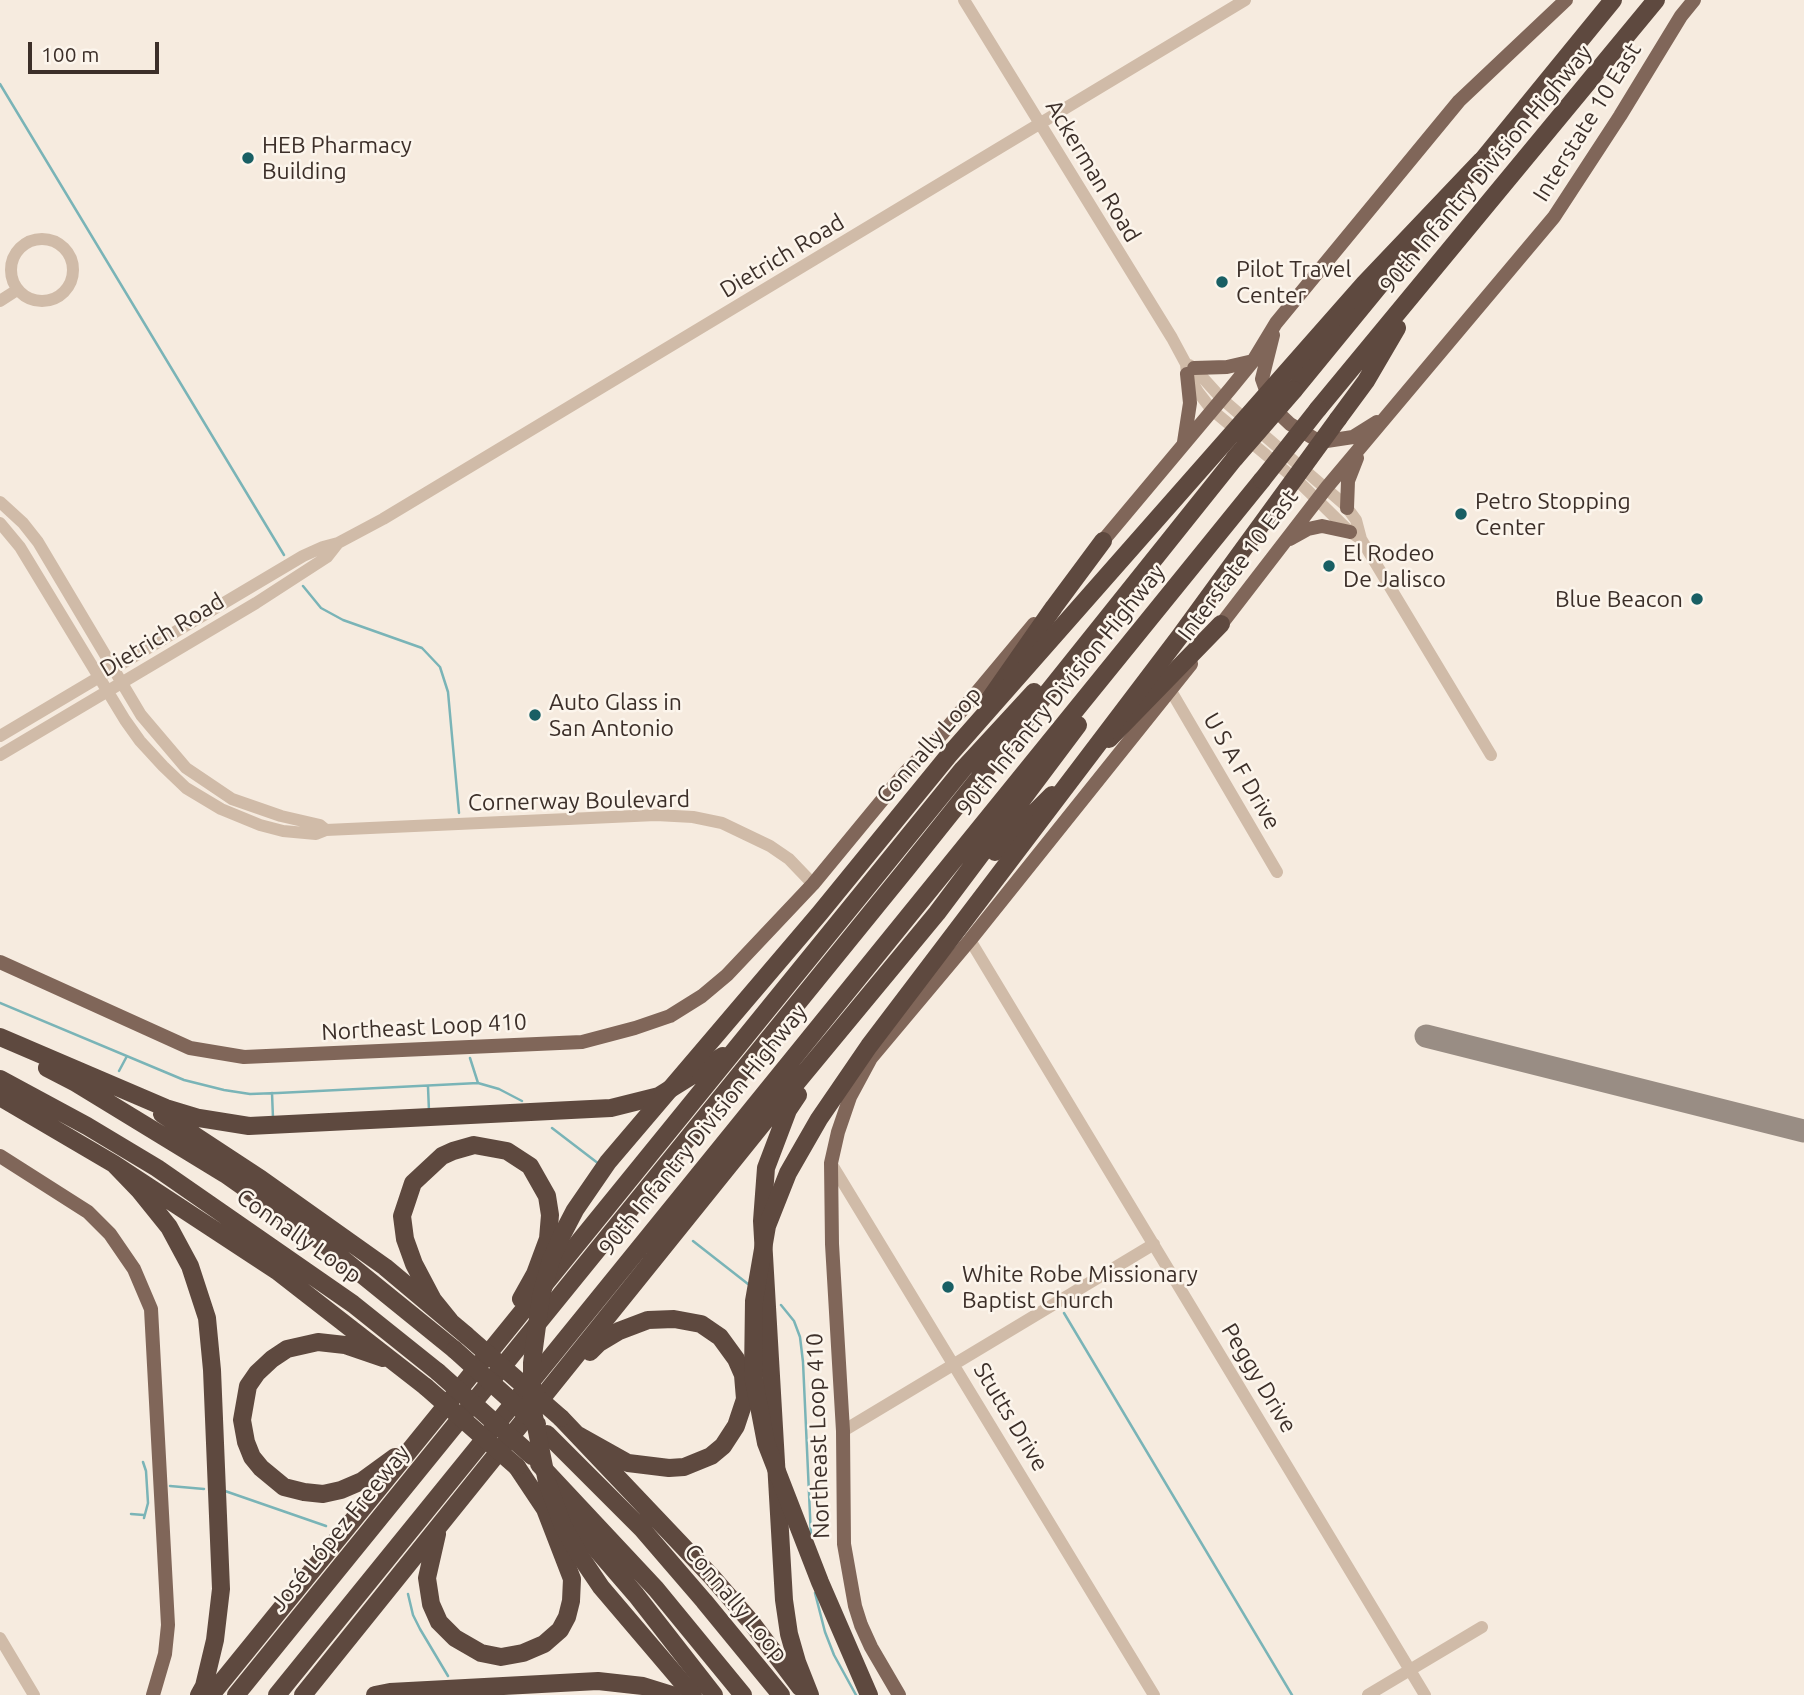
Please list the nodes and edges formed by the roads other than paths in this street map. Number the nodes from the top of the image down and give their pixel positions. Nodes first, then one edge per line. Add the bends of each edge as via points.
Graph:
1 (964, 0) edge
2 (1245, 0) edge
3 (1566, 0) edge
4 (1611, 0) edge
5 (1656, 0) edge
6 (1694, 0) edge
7 (1039, 123) junction
8 (1482, 161) junction
9 (1422, 285) junction
10 (17, 290) junction
11 (0, 301) edge
12 (1276, 323) junction
13 (1253, 361) junction
14 (1189, 369) junction
15 (1217, 404) junction
16 (1388, 415) junction
17 (1363, 444) junction
18 (1183, 445) junction
19 (1327, 487) junction
20 (1317, 499) junction
21 (0, 502) edge
22 (1347, 508) junction
23 (0, 523) edge
24 (1356, 536) junction
25 (1103, 541) junction
26 (1169, 541) junction
27 (1286, 541) junction
28 (338, 543) junction
29 (1186, 575) junction
30 (1221, 624) junction
31 (115, 668) junction
32 (100, 677) junction
33 (123, 682) junction
34 (108, 691) junction
35 (1171, 691) junction
36 (0, 736) edge
37 (0, 755) edge
38 (1491, 755) dead end
39 (326, 830) junction
40 (1277, 872) dead end
41 (813, 884) junction
42 (864, 890) junction
43 (937, 913) junction
44 (970, 940) junction
45 (0, 962) edge
46 (852, 1017) junction
47 (746, 1035) junction
48 (0, 1037) edge
49 (0, 1044) edge
50 (0, 1079) edge
51 (107, 1083) junction
52 (0, 1097) edge
53 (0, 1156) edge
54 (831, 1163) junction
55 (114, 1164) junction
56 (1154, 1244) junction
57 (450, 1321) junction
58 (504, 1334) junction
59 (954, 1363) junction
60 (409, 1372) junction
61 (551, 1388) junction
62 (482, 1392) joint
63 (433, 1421) junction
64 (843, 1431) junction
65 (578, 1435) junction
66 (525, 1462) junction
67 (439, 1528) junction
68 (1482, 1627) dead end
69 (0, 1638) edge
70 (1410, 1670) junction
71 (34, 1695) edge
72 (153, 1695) edge
73 (199, 1695) edge
74 (211, 1695) edge
75 (236, 1695) edge
76 (277, 1695) edge
77 (303, 1695) edge
78 (375, 1695) edge
79 (672, 1695) edge
80 (693, 1695) edge
81 (714, 1695) edge
82 (743, 1695) edge
83 (781, 1695) edge
84 (809, 1695) edge
85 (869, 1695) edge
86 (899, 1695) edge
87 (1154, 1695) edge
88 (1368, 1695) edge
89 (1425, 1695) edge

1 - 7 street, Ackerman Road
2 - 7 street, Dietrich Road
3 - 12 main road via 1459,101
4 - 8 highway, 90th Infantry Division Highway
5 - 9 highway, 90th Infantry Division Highway
6 - 16 main road, Interstate 10 East via 1554,217
7 - 14 street, Ackerman Road
7 - 28 street, Dietrich Road via 678,344
8 - 26 highway, 90th Infantry Division Highway, bridge
8 - 80 highway, Connally Loop, bridge via 1364,284 950,755 608,1161 562,1235 541,1296 532,1363 532,1406 547,1482 570,1541 601,1587
9 - 29 highway, 90th Infantry Division Highway, bridge
9 - 85 highway, bridge via 1366,381 1180,636 869,1046 788,1173 767,1226 754,1301 753,1375 766,1443
10 - 10 street via 33,300 61,295 73,268 66,251 47,240 26,243 12,259 10,270
10 - 11 street
12 - 13 main road
12 - 16 main road via 1262,379 1272,407 1290,424 1320,442 1353,437
13 - 14 main road
13 - 15 main road
14 - 15 street, Ackerman Road
14 - 18 main road via 1190,403
15 - 18 main road
15 - 19 street, Ackerman Road
15 - 20 street, Ackerman Road
16 - 17 main road, Interstate 10 East
17 - 19 main road, Interstate 10 East
17 - 22 main road via 1348,481
18 - 25 main road
19 - 20 main road, Interstate 10 East
19 - 22 street, Ackerman Road
20 - 24 street, Ackerman Road
20 - 27 main road, Interstate 10 East
21 - 31 street, Cornerway Boulevard via 38,542
22 - 24 street, Ackerman Road via 1356,520
23 - 32 street, Cornerway Boulevard via 20,547
24 - 27 main road via 1322,526
24 - 38 street, Ackerman Road
25 - 41 main road
25 - 42 highway via 893,840
26 - 42 highway via 963,769
26 - 62 highway, 90th Infantry Division Highway
27 - 30 main road, Interstate 10 East
28 - 31 street, Dietrich Road via 303,556
28 - 33 street, Dietrich Road via 327,557 256,603
29 - 43 highway
29 - 76 highway, 90th Infantry Division Highway
30 - 35 main road, Interstate 10 East
30 - 43 highway
31 - 32 street, Dietrich Road
31 - 33 street, Cornerway Boulevard
32 - 34 street, Cornerway Boulevard
32 - 36 street, Dietrich Road
33 - 34 street, Dietrich Road
33 - 39 street, Cornerway Boulevard via 141,715 168,748 212,787 254,808
34 - 37 street, Dietrich Road
34 - 39 street, Cornerway Boulevard via 150,753 195,793 260,825 316,834
35 - 40 street, U S A F Drive
35 - 44 main road, Interstate 10 East
39 - 41 street, Cornerway Boulevard via 693,817 722,823 760,841 789,859
41 - 45 main road, Northeast Loop 410 via 702,996 670,1016 582,1042 244,1058 190,1048
42 - 47 highway
43 - 46 highway
44 - 54 main road, Interstate 10 East via 871,1058 850,1097
44 - 56 street, Peggy Drive
46 - 61 highway
46 - 84 highway via 788,1110 766,1168 762,1221 784,1600 789,1634
47 - 51 highway via 725,1055 659,1096 611,1108 249,1126 199,1118
47 - 58 highway
48 - 51 highway
49 - 83 highway, Connally Loop, bridge via 76,1083 225,1174 323,1244 455,1350 642,1529
50 - 66 highway, Connally Loop, bridge via 157,1168 353,1304 438,1372
51 - 57 highway via 261,1179 385,1267
52 - 55 highway
53 - 72 main road via 88,1212 110,1234 134,1269 151,1309 168,1625
54 - 59 street, Stutts Drive
54 - 64 main road, Northeast Loop 410
55 - 60 highway via 277,1271
55 - 73 highway via 169,1227 190,1266 206,1318 221,1589 215,1640
56 - 59 street
56 - 70 street, Peggy Drive
57 - 58 highway via 425,1287 405,1239 402,1216 413,1183 423,1171 442,1156 474,1145 489,1146 530,1166 547,1196 550,1215 548,1239 535,1274
57 - 65 highway, bridge
58 - 63 highway
59 - 64 street
59 - 87 street, Stutts Drive
60 - 63 highway via 345,1345 318,1342 287,1349 248,1386 242,1420 253,1457 284,1487 323,1494 362,1481
60 - 66 highway, bridge
61 - 65 highway via 599,1343 633,1324 660,1318 711,1329 736,1359 745,1385 742,1413 723,1446 698,1463 669,1468 628,1463
61 - 67 highway
62 - 75 highway, José López Freeway
63 - 74 highway
64 - 86 main road, Northeast Loop 410 via 844,1544 855,1606 871,1647
65 - 84 highway via 712,1577
66 - 67 highway via 572,1579 567,1616 544,1644 501,1657 481,1654 455,1639 439,1622 427,1578
66 - 81 highway
66 - 82 highway, Connally Loop via 608,1536
67 - 77 highway
68 - 70 street
69 - 71 street
70 - 88 street
70 - 89 street, Peggy Drive
78 - 79 highway via 598,1681

